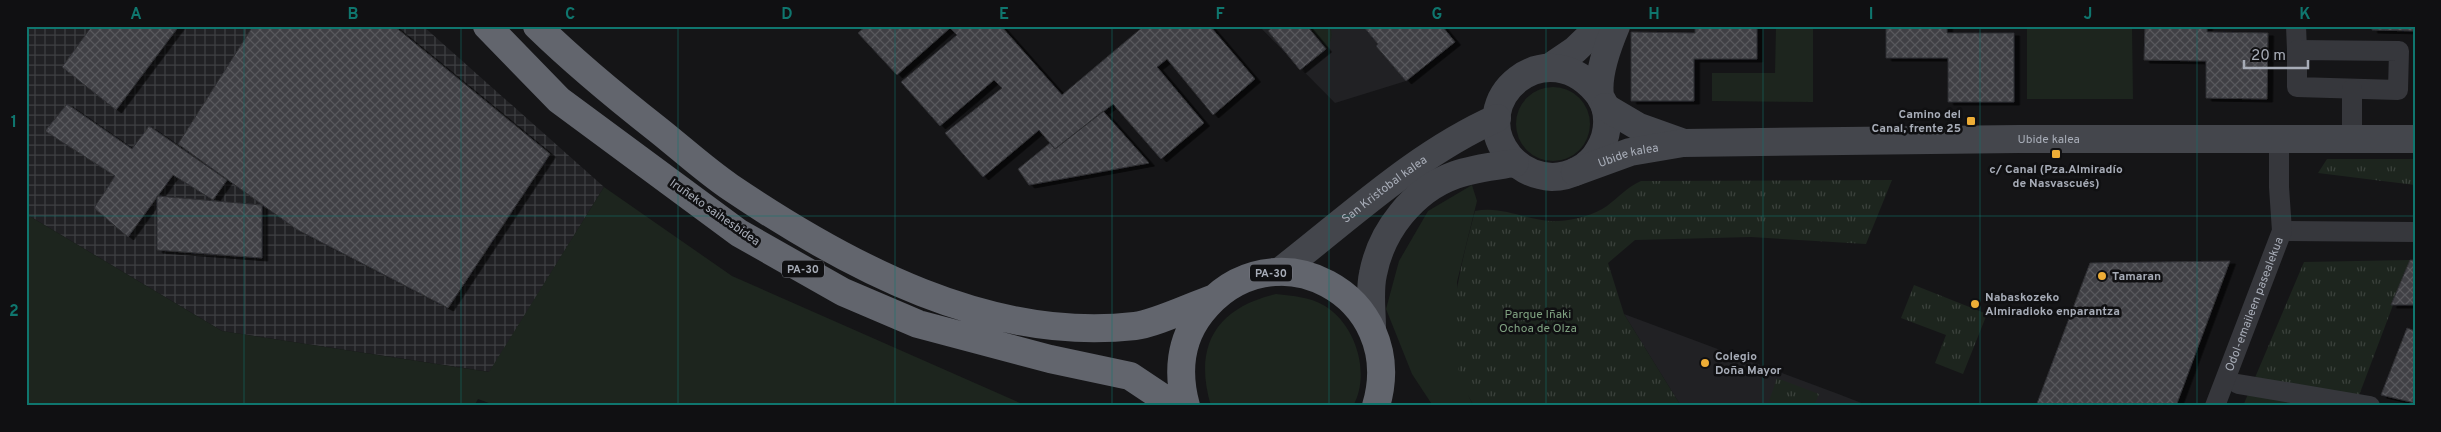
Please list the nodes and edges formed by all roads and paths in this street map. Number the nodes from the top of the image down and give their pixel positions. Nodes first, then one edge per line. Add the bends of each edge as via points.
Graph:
1 (487, 26) edge
2 (537, 26) edge
3 (1600, 26) edge
4 (1616, 26) edge
5 (2296, 26) edge
6 (2297, 50) junction
7 (1550, 67) junction
8 (2352, 89) junction
9 (1603, 101) junction
10 (1497, 118) junction
11 (2352, 139) junction
12 (2415, 139) edge
13 (2279, 140) junction
14 (1683, 143) junction
15 (1515, 163) junction
16 (1575, 172) junction
17 (2282, 231) junction
18 (2415, 232) edge
19 (1279, 272) junction
20 (1212, 299) junction
21 (1372, 328) junction
22 (2238, 384) dead end
23 (1385, 399) edge
24 (1175, 406) edge
25 (1186, 406) edge
26 (2215, 406) edge
27 (2370, 406) edge

1 - 24 highway, Iruñeko saihesbidea / PA-30 via 559,100 739,233 843,292 918,324 1130,376
2 - 20 highway, PA-30 via 577,65 729,186 819,243 893,279 966,308 1053,328 1137,326
3 - 7 main road via 1576,50
4 - 9 main road via 1605,51
5 - 6 street
6 - 8 street via 2298,87
6 - 8 street via 2399,51 2398,90
7 - 9 main road via 1579,75 1591,84
7 - 10 main road via 1534,70 1508,88 1500,102
8 - 11 street
9 - 14 main road, Ubide kalea via 1639,128
9 - 16 main road via 1607,122 1605,138 1588,164
10 - 15 main road via 1504,150
10 - 19 main road, San Kristobal kalea via 1469,130 1400,176
11 - 12 main road, Ubide kalea
11 - 13 main road, Ubide kalea
13 - 14 main road, Ubide kalea
13 - 17 street, Odol-emaileen pasealekua
14 - 16 main road, Ubide kalea via 1630,152
15 - 16 main road via 1528,172 1544,176 1560,177
15 - 21 main road via 1454,175 1426,192 1397,217 1381,247 1372,275
17 - 18 street
17 - 26 street, Odol-emaileen pasealekua
19 - 20 highway, PA-30 via 1247,278
19 - 21 highway, PA-30 via 1308,275 1334,287 1356,304
20 - 25 highway, PA-30 via 1193,324 1182,353 1180,384
21 - 23 highway, PA-30 via 1381,356
22 - 27 street, Odol-emaileen pasealekua

